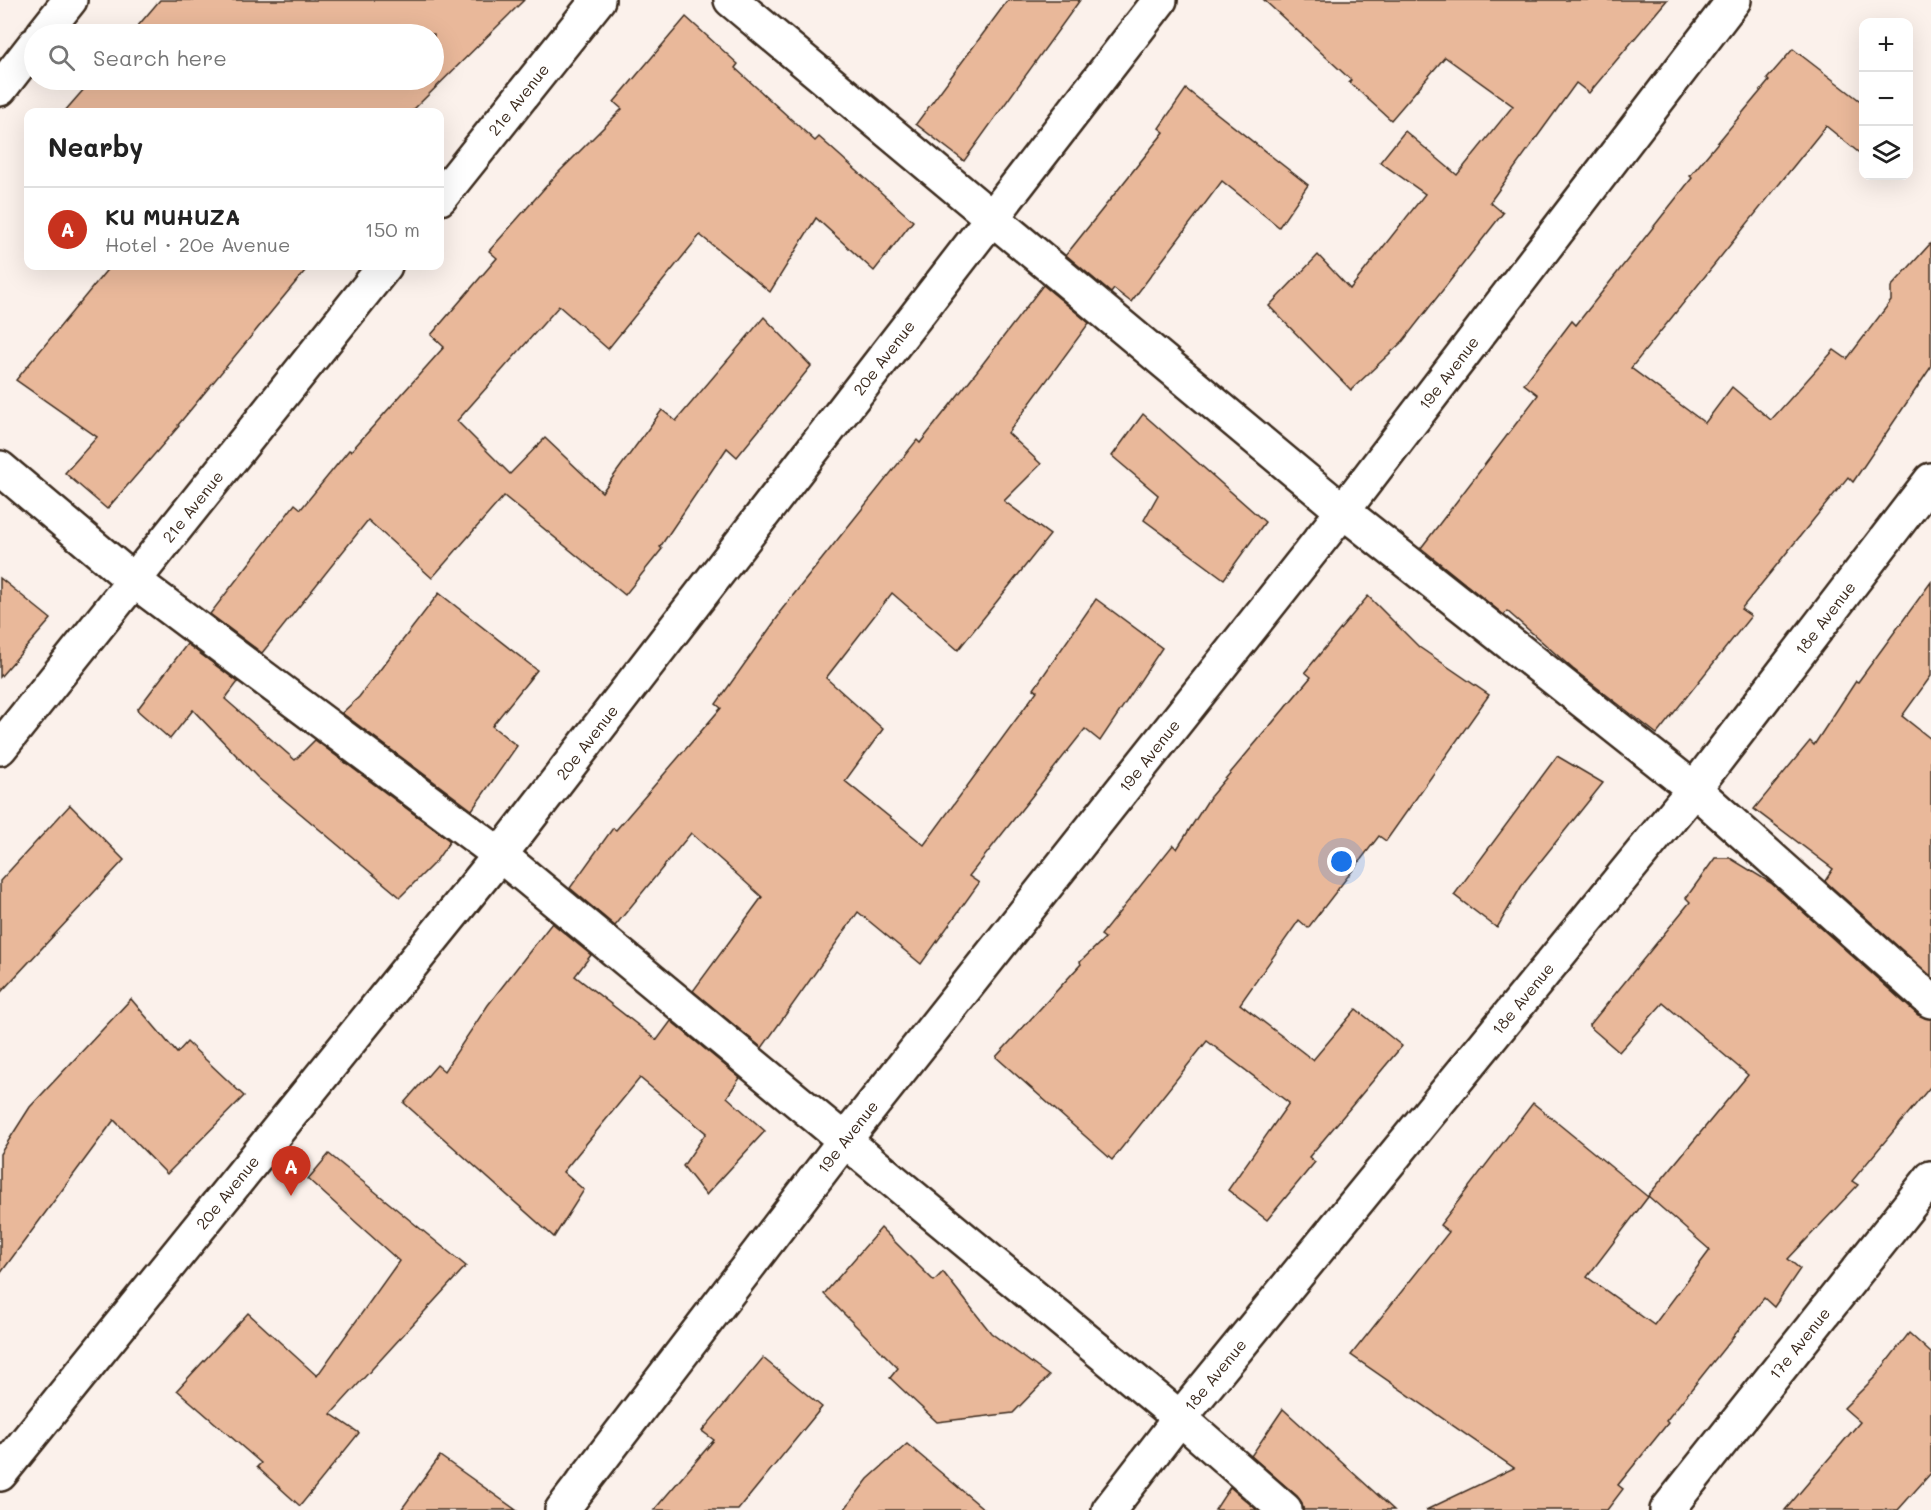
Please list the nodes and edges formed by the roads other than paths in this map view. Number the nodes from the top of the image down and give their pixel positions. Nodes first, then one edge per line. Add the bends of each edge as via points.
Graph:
1 (70, 0) edge
2 (598, 0) edge
3 (731, 0) edge
4 (1160, 0) edge
5 (1734, 0) edge
6 (51, 24) edge
7 (24, 58) edge
8 (0, 89) edge
9 (444, 193) edge
10 (992, 217) junction
11 (382, 270) edge
12 (0, 468) edge
13 (1931, 480) edge
14 (1343, 511) junction
15 (133, 580) junction
16 (0, 748) edge
17 (1694, 789) junction
18 (500, 855) junction
19 (1931, 1001) edge
20 (844, 1141) junction
21 (1931, 1178) edge
22 (1180, 1418) junction
23 (0, 1474) edge
24 (562, 1510) edge
25 (1109, 1510) edge
26 (1285, 1510) edge
27 (1667, 1510) edge

1 - 6 street
2 - 9 street, 21e Avenue
3 - 10 street
4 - 10 street, 20e Avenue
5 - 14 street, 19e Avenue
7 - 8 street
10 - 14 street
10 - 18 street, 20e Avenue
11 - 15 street, 21e Avenue
12 - 15 street
13 - 17 street, 18e Avenue
14 - 17 street
14 - 20 street, 19e Avenue
15 - 16 street, 21e Avenue
15 - 18 street
17 - 19 street
17 - 22 street, 18e Avenue
18 - 20 street
18 - 23 street, 20e Avenue
20 - 22 street
20 - 24 street, 19e Avenue
21 - 27 street, 17e Avenue
22 - 25 street, 18e Avenue
22 - 26 street

